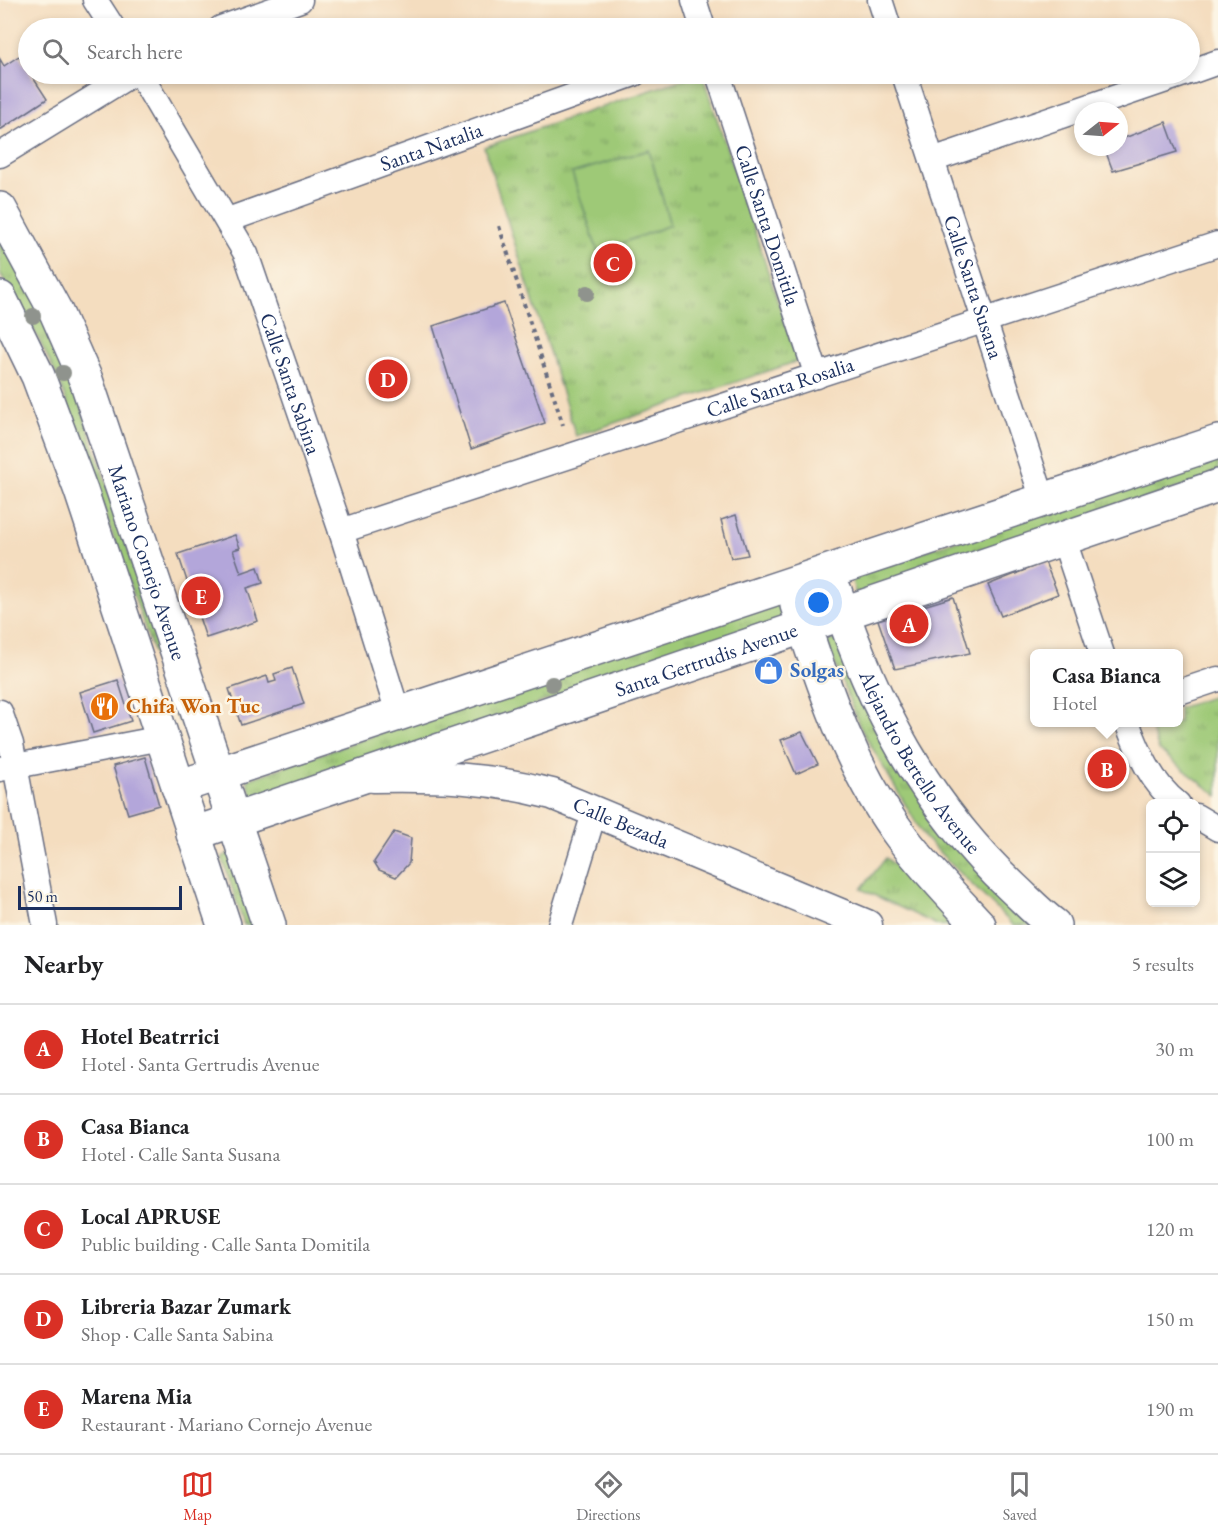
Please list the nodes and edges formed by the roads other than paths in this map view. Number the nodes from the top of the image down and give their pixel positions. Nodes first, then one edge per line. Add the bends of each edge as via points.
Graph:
1 (95, 0) edge
2 (300, 0) edge
3 (694, 0) edge
4 (880, 0) edge
5 (106, 18) edge
6 (249, 18) edge
7 (700, 18) edge
8 (886, 18) edge
9 (1218, 62) edge
10 (1200, 68) edge
11 (116, 84) edge
12 (146, 84) edge
13 (606, 84) edge
14 (721, 84) edge
15 (907, 84) edge
16 (1155, 84) edge
17 (0, 155) edge
18 (932, 160) junction
19 (0, 209) edge
20 (228, 220) junction
21 (1218, 244) edge
22 (0, 298) edge
23 (985, 320) junction
24 (816, 376) junction
25 (1218, 442) edge
26 (1218, 486) edge
27 (1043, 500) junction
28 (341, 531) junction
29 (1063, 537) junction
30 (828, 571) junction
31 (790, 584) junction
32 (842, 612) junction
33 (804, 625) junction
34 (1100, 649) edge
35 (1218, 679) edge
36 (1183, 691) edge
37 (0, 712) edge
38 (399, 713) junction
39 (1129, 727) edge
40 (162, 738) junction
41 (8, 767) edge
42 (219, 773) junction
43 (361, 777) junction
44 (177, 787) junction
45 (1172, 799) edge
46 (595, 810) junction
47 (1200, 818) edge
48 (234, 820) junction
49 (1218, 829) edge
50 (193, 834) junction
51 (45, 925) edge
52 (224, 925) edge
53 (269, 925) edge
54 (560, 925) edge
55 (867, 925) edge
56 (980, 925) edge
57 (1054, 925) edge

1 - 5 street
2 - 6 street
3 - 7 street
4 - 8 street
9 - 10 street
11 - 17 street
12 - 20 street, Calle Santa Sabina
13 - 20 street, Santa Natalia
14 - 24 street, Calle Santa Domitila
15 - 18 street, Calle Santa Susana
16 - 18 street
18 - 23 street, Calle Santa Susana
19 - 42 main road, Mariano Cornejo Avenue via 56,312 86,380
20 - 28 street, Calle Santa Sabina via 257,281
21 - 23 street, Calle Santa Rosalia
22 - 40 main road, Mariano Cornejo Avenue via 57,425
23 - 24 street, Calle Santa Rosalia
23 - 27 street, Calle Santa Susana
24 - 28 street, Calle Santa Rosalia
25 - 27 main road, Santa Gertrudis Avenue
26 - 29 main road, Santa Gertrudis Avenue
27 - 30 main road, Santa Gertrudis Avenue
28 - 38 street, Calle Santa Sabina
29 - 32 main road, Santa Gertrudis Avenue
29 - 34 street
30 - 31 main road, Santa Gertrudis Avenue
30 - 32 main road, Alejandro Bertello Avenue
31 - 33 main road
31 - 38 main road, Santa Gertrudis Avenue
32 - 33 main road, Santa Gertrudis Avenue
32 - 57 main road, Alejandro Bertello Avenue via 874,695 921,780 954,826 996,872
33 - 43 main road, Santa Gertrudis Avenue
33 - 56 main road via 831,707 874,794 902,838
35 - 36 street
37 - 41 street via 12,744
38 - 42 main road, Santa Gertrudis Avenue
39 - 45 street via 1139,754
40 - 41 street
40 - 44 main road, Mariano Cornejo Avenue
41 - 51 street
42 - 44 main road, Santa Gertrudis Avenue
42 - 48 main road, Mariano Cornejo Avenue
43 - 46 street, Calle Bezada via 468,777 511,783
43 - 48 main road, Santa Gertrudis Avenue
44 - 50 main road, Mariano Cornejo Avenue
46 - 54 street
46 - 55 street, Calle Bezada
47 - 49 street
48 - 50 main road, Santa Gertrudis Avenue
48 - 53 main road, Mariano Cornejo Avenue
50 - 52 main road, Mariano Cornejo Avenue

